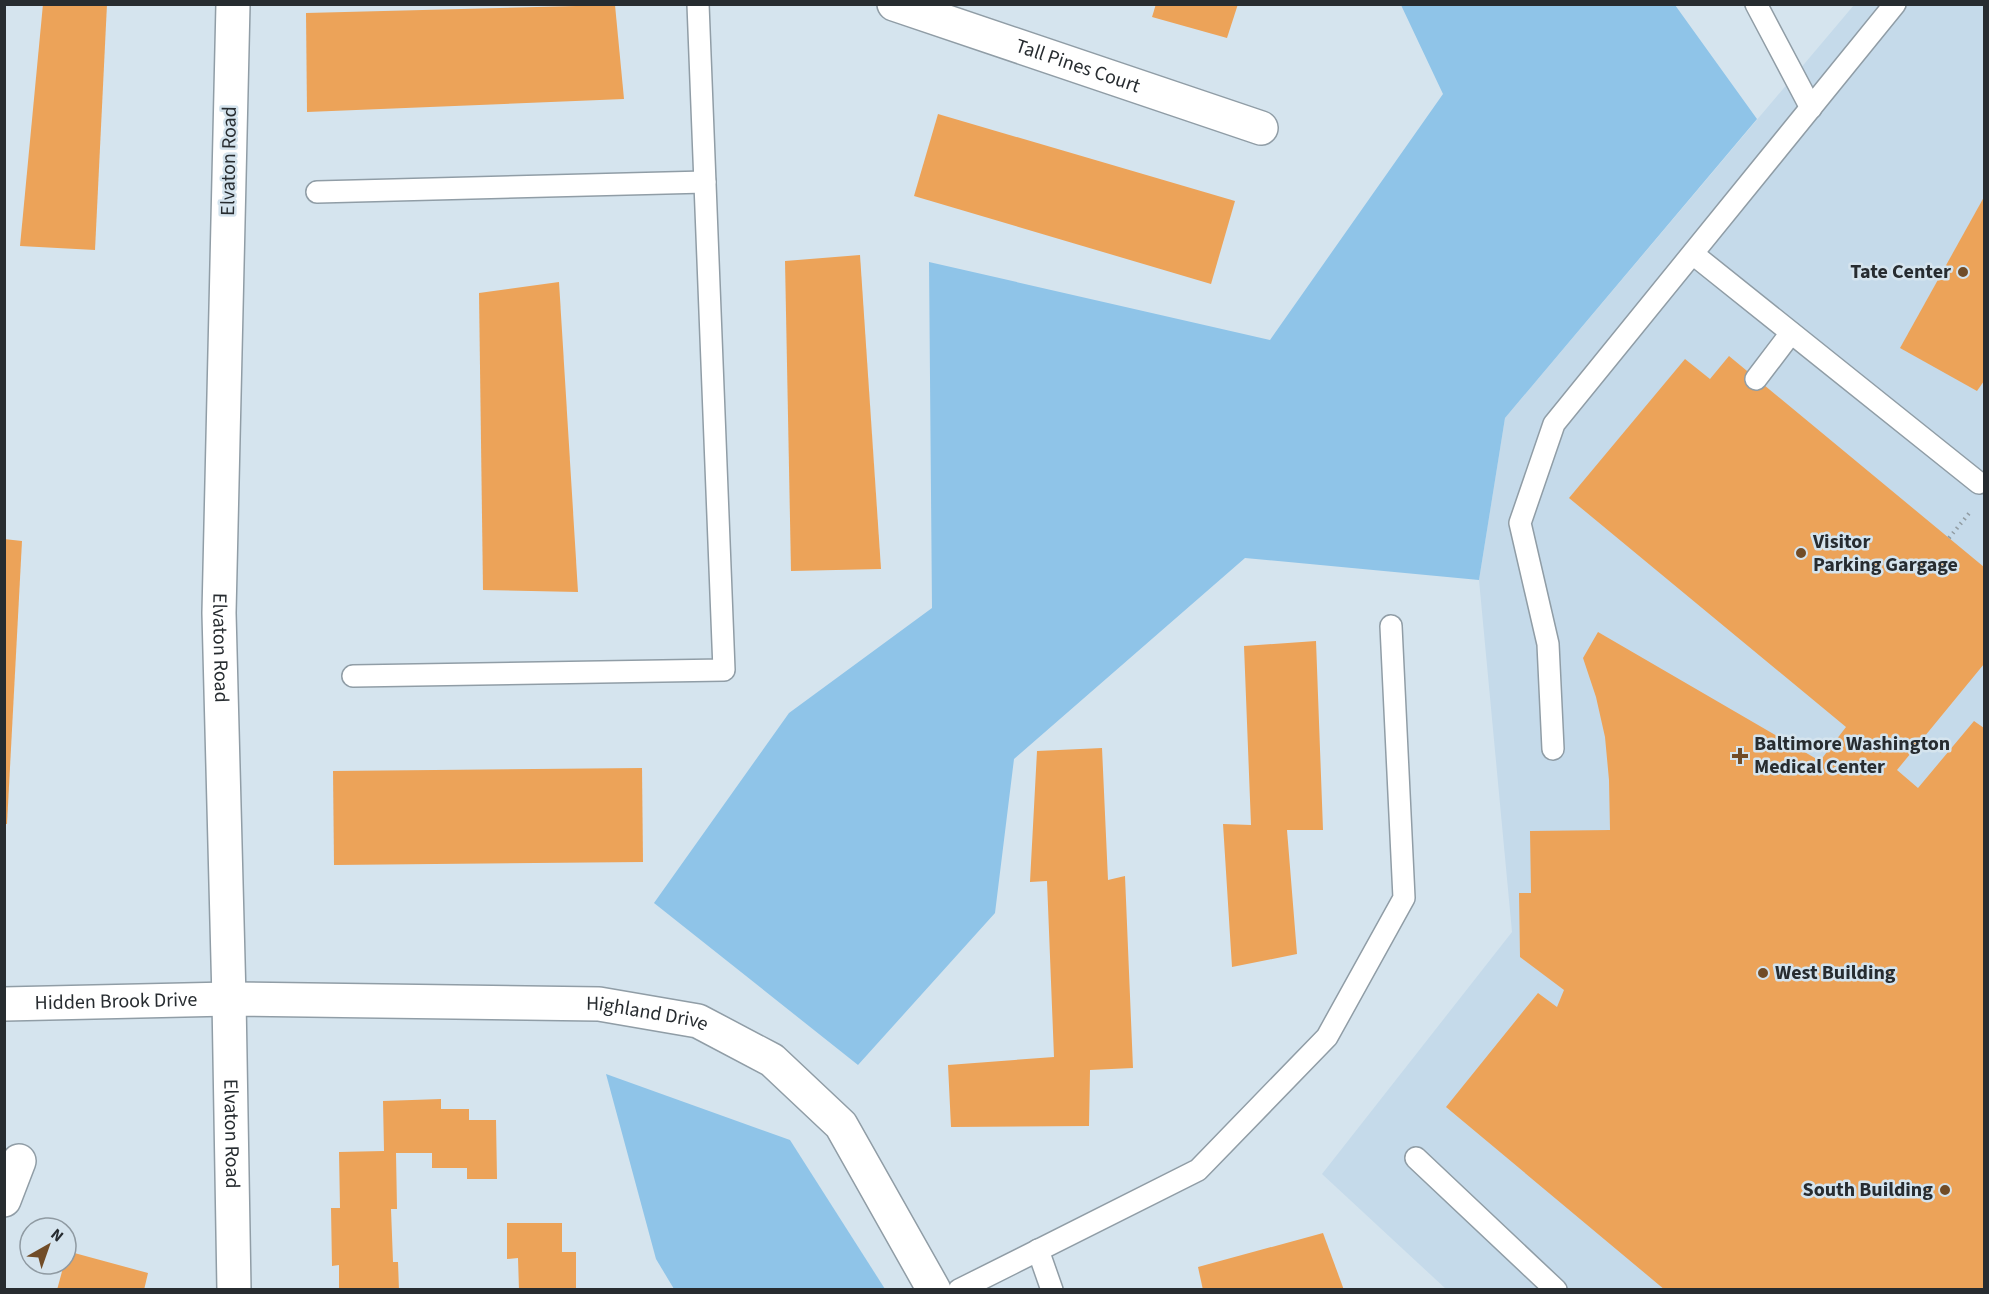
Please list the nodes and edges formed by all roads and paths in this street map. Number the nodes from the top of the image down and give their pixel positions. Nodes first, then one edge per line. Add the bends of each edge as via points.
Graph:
1 (233, 4) edge
2 (698, 4) edge
3 (894, 4) edge
4 (1756, 4) edge
5 (1895, 4) edge
6 (1810, 108) junction
7 (1262, 128) dead end
8 (705, 182) junction
9 (317, 192) dead end
10 (1693, 254) junction
11 (1791, 333) junction
12 (1756, 379) dead end
13 (1978, 493) joint
14 (1949, 538) dead end
15 (1391, 626) dead end
16 (353, 676) dead end
17 (1554, 749) dead end
18 (230, 999) junction
19 (4, 1004) edge
20 (1416, 1158) dead end
21 (19, 1161) dead end
22 (4, 1200) edge
23 (1038, 1250) junction
24 (234, 1290) edge
25 (934, 1290) edge
26 (959, 1290) edge
27 (1052, 1290) edge
28 (1556, 1290) edge

1 - 18 street, Elvaton Road via 219,614
2 - 8 lane
3 - 7 street, Tall Pines Court
4 - 6 lane
5 - 6 lane
6 - 10 lane
8 - 9 lane
8 - 16 lane via 724,670
10 - 11 lane
10 - 17 lane via 1554,424 1520,523 1548,644
11 - 12 lane
11 - 13 lane
13 - 14 path
15 - 23 lane via 1404,898 1327,1037 1198,1170
18 - 19 street, Hidden Brook Drive
18 - 24 street, Elvaton Road
18 - 25 street, Highland Drive via 599,1004 698,1021 772,1060 841,1125
20 - 28 lane
21 - 22 street
23 - 26 lane
23 - 27 lane

